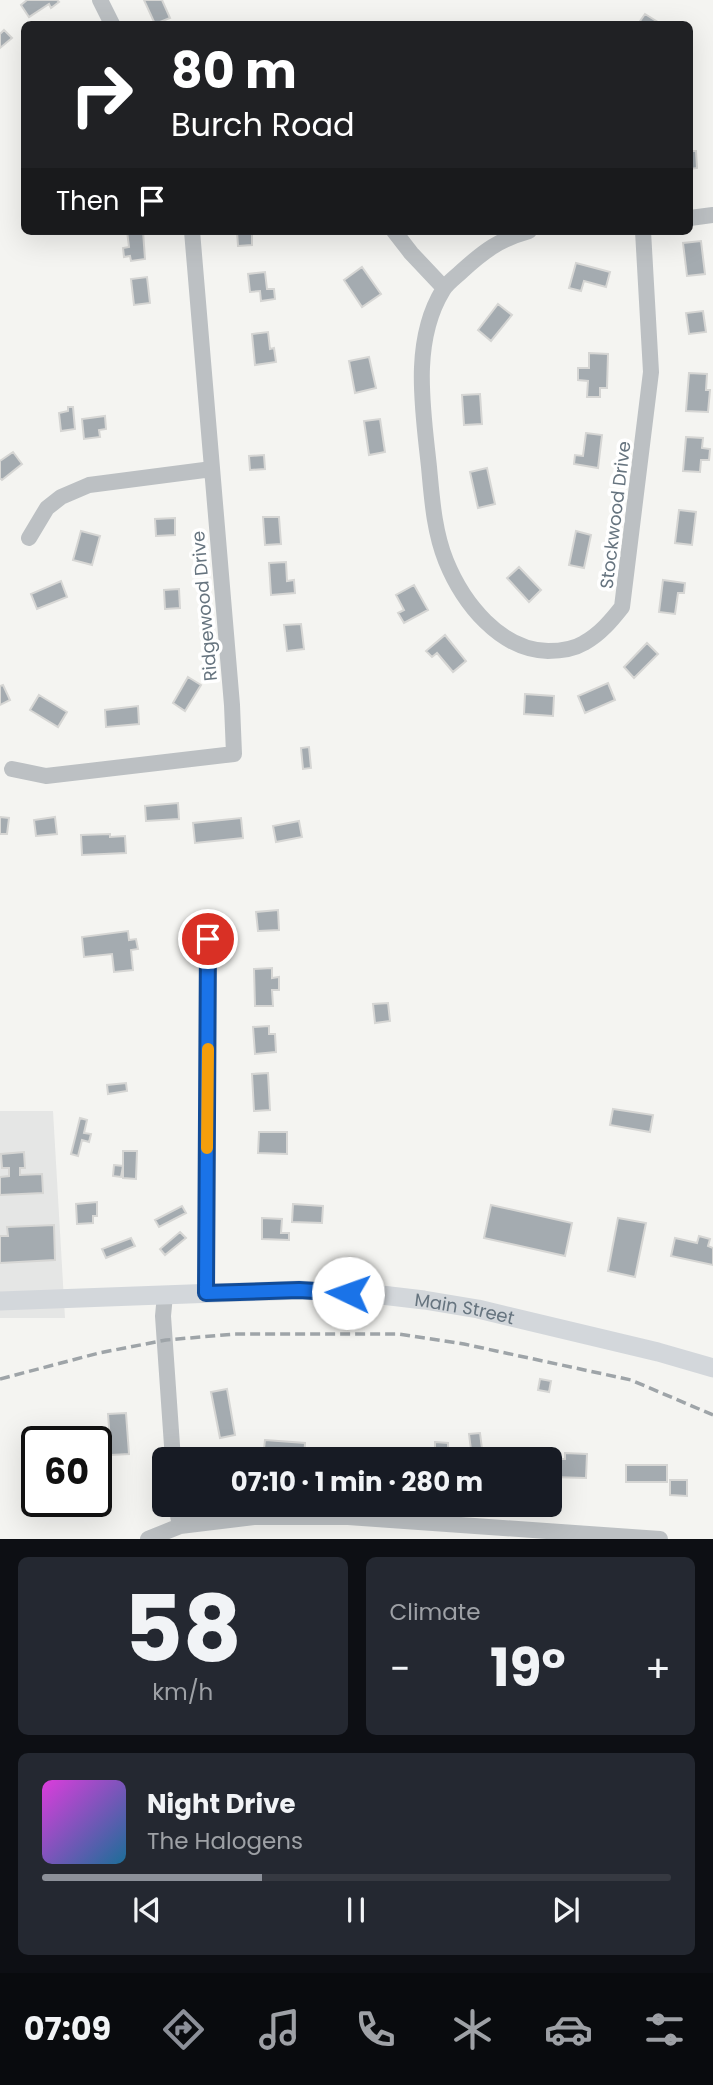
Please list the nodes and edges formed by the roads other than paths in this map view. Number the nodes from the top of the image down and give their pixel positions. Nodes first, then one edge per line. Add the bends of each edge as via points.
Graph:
1 (100, 0) edge
2 (110, 21) edge
3 (713, 215) edge
4 (693, 218) edge
5 (192, 235) edge
6 (397, 235) edge
7 (512, 235) edge
8 (643, 235) edge
9 (444, 288) junction
10 (212, 469) junction
11 (29, 538) dead end
12 (12, 769) dead end
13 (208, 939) dead end
14 (206, 1293) junction
15 (165, 1295) junction
16 (0, 1301) edge
17 (713, 1368) edge
18 (172, 1447) edge
19 (178, 1517) edge
20 (411, 1521) junction
21 (180, 1526) junction
22 (656, 1538) edge
23 (148, 1539) edge
24 (412, 1539) edge

1 - 2 street
3 - 4 street
5 - 10 street, Ridgewood Drive
6 - 9 street
7 - 9 street, Stockwood Drive via 485,250
8 - 9 street, Stockwood Drive via 651,372 622,607 604,629 582,645 537,650 504,638 482,619 445,558 434,521 422,380 430,320
10 - 11 street via 89,485 47,508
10 - 12 street, Ridgewood Drive via 234,754 46,776
13 - 14 street
14 - 15 main road, Main Street
14 - 17 main road, Main Street via 299,1290 425,1300 579,1332
15 - 16 main road, Main Street
15 - 18 street
19 - 21 street
20 - 21 street via 254,1517
20 - 22 street
20 - 24 street
21 - 23 street

